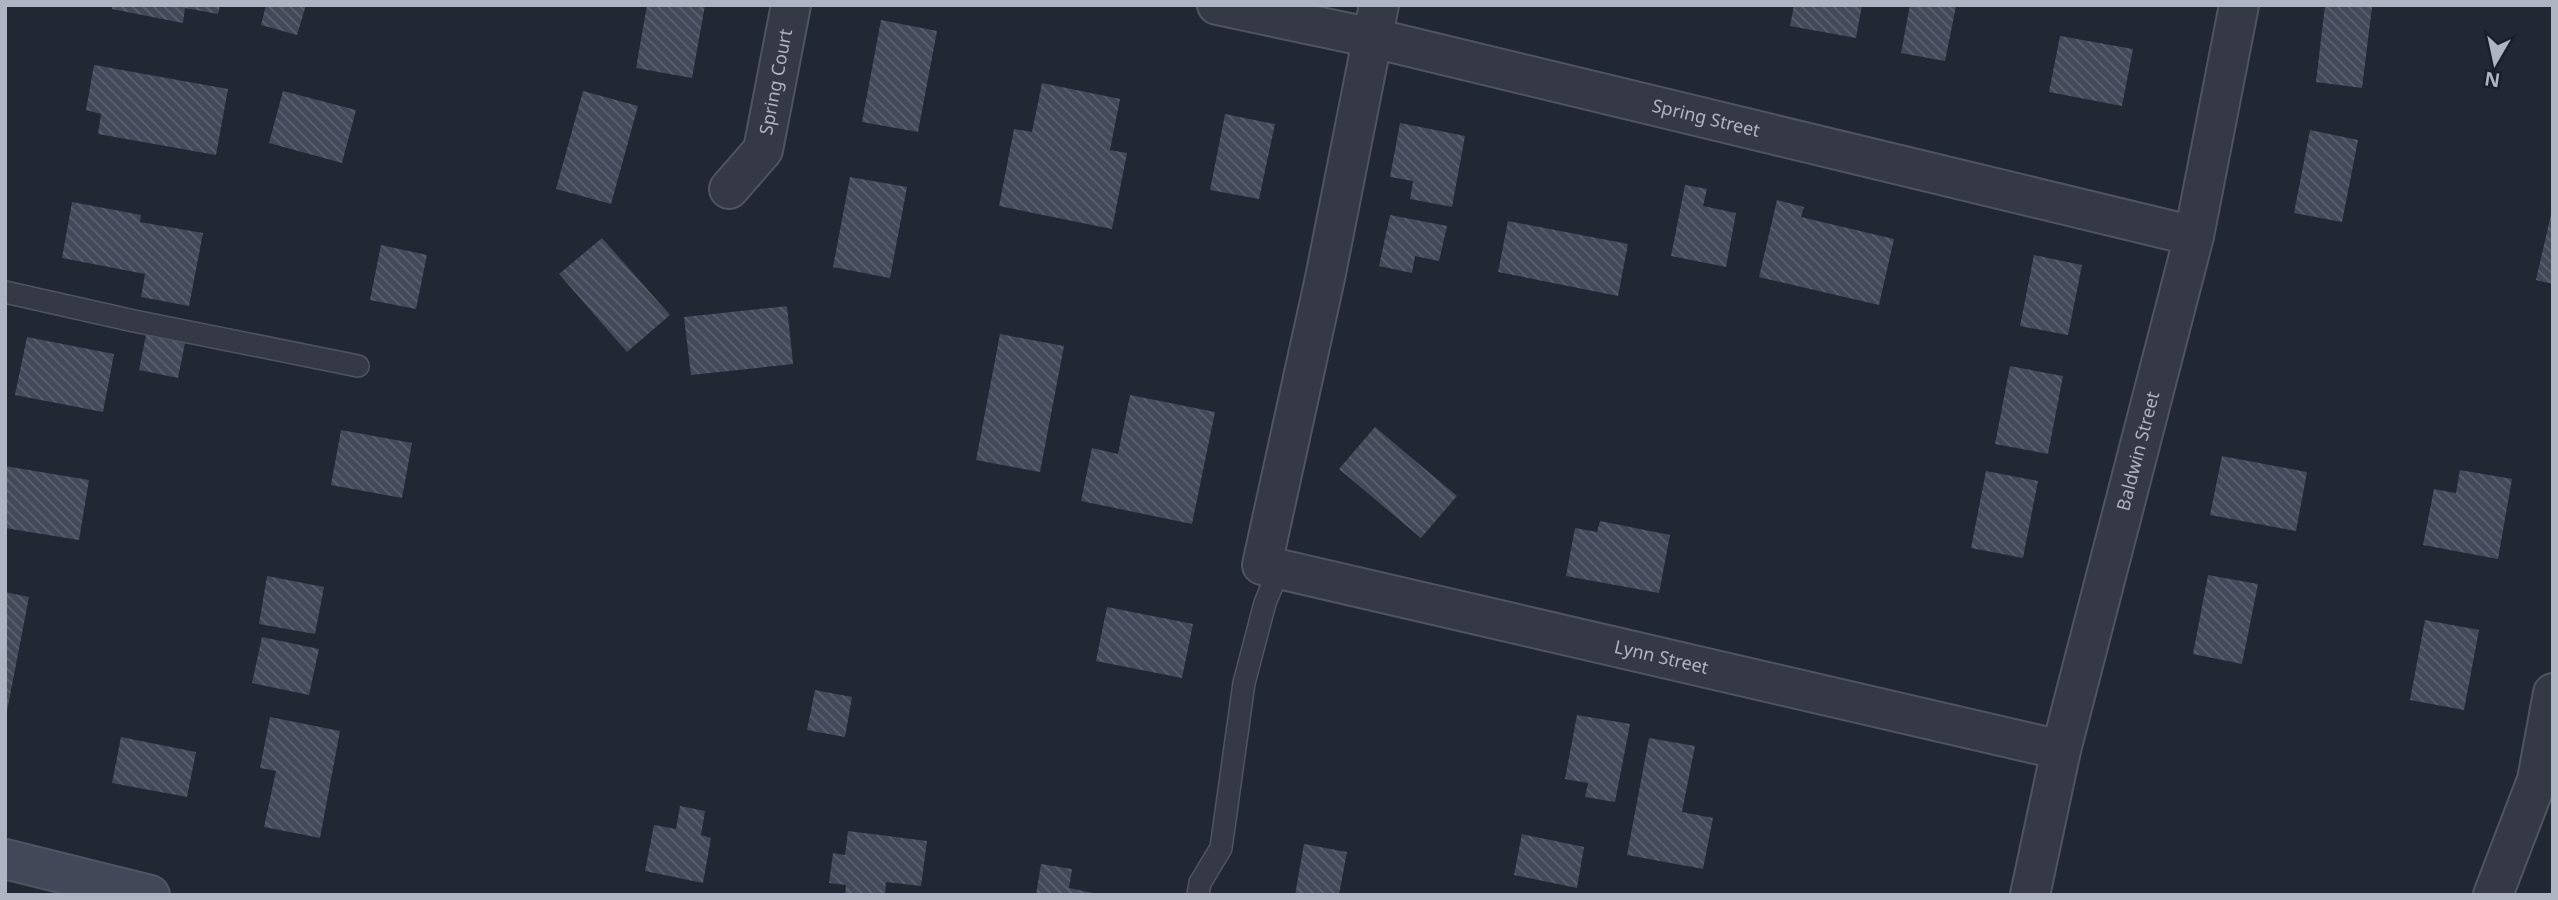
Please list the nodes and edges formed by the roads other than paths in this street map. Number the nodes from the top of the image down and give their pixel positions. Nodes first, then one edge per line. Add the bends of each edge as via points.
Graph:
1 (790, 5) edge
2 (1217, 5) edge
3 (2239, 5) edge
4 (1321, 16) edge
5 (1376, 22) edge
6 (729, 189) dead end
7 (2194, 236) junction
8 (5, 292) edge
9 (358, 366) dead end
10 (1270, 567) junction
11 (2553, 693) edge
12 (2061, 750) junction
13 (2545, 792) edge
14 (5, 859) edge
15 (150, 895) edge
16 (1198, 895) edge
17 (2030, 895) edge
18 (2493, 895) edge

1 - 6 street, Spring Court via 763,150
2 - 4 street, Spring Street
3 - 7 street, Baldwin Street
4 - 5 street, Spring Street
5 - 7 street, Spring Street
5 - 10 street
7 - 12 street, Baldwin Street
8 - 9 lane
10 - 12 street, Lynn Street
10 - 16 lane via 1244,683 1221,848
11 - 13 street
12 - 17 street, Baldwin Street
13 - 18 street
14 - 15 main road

